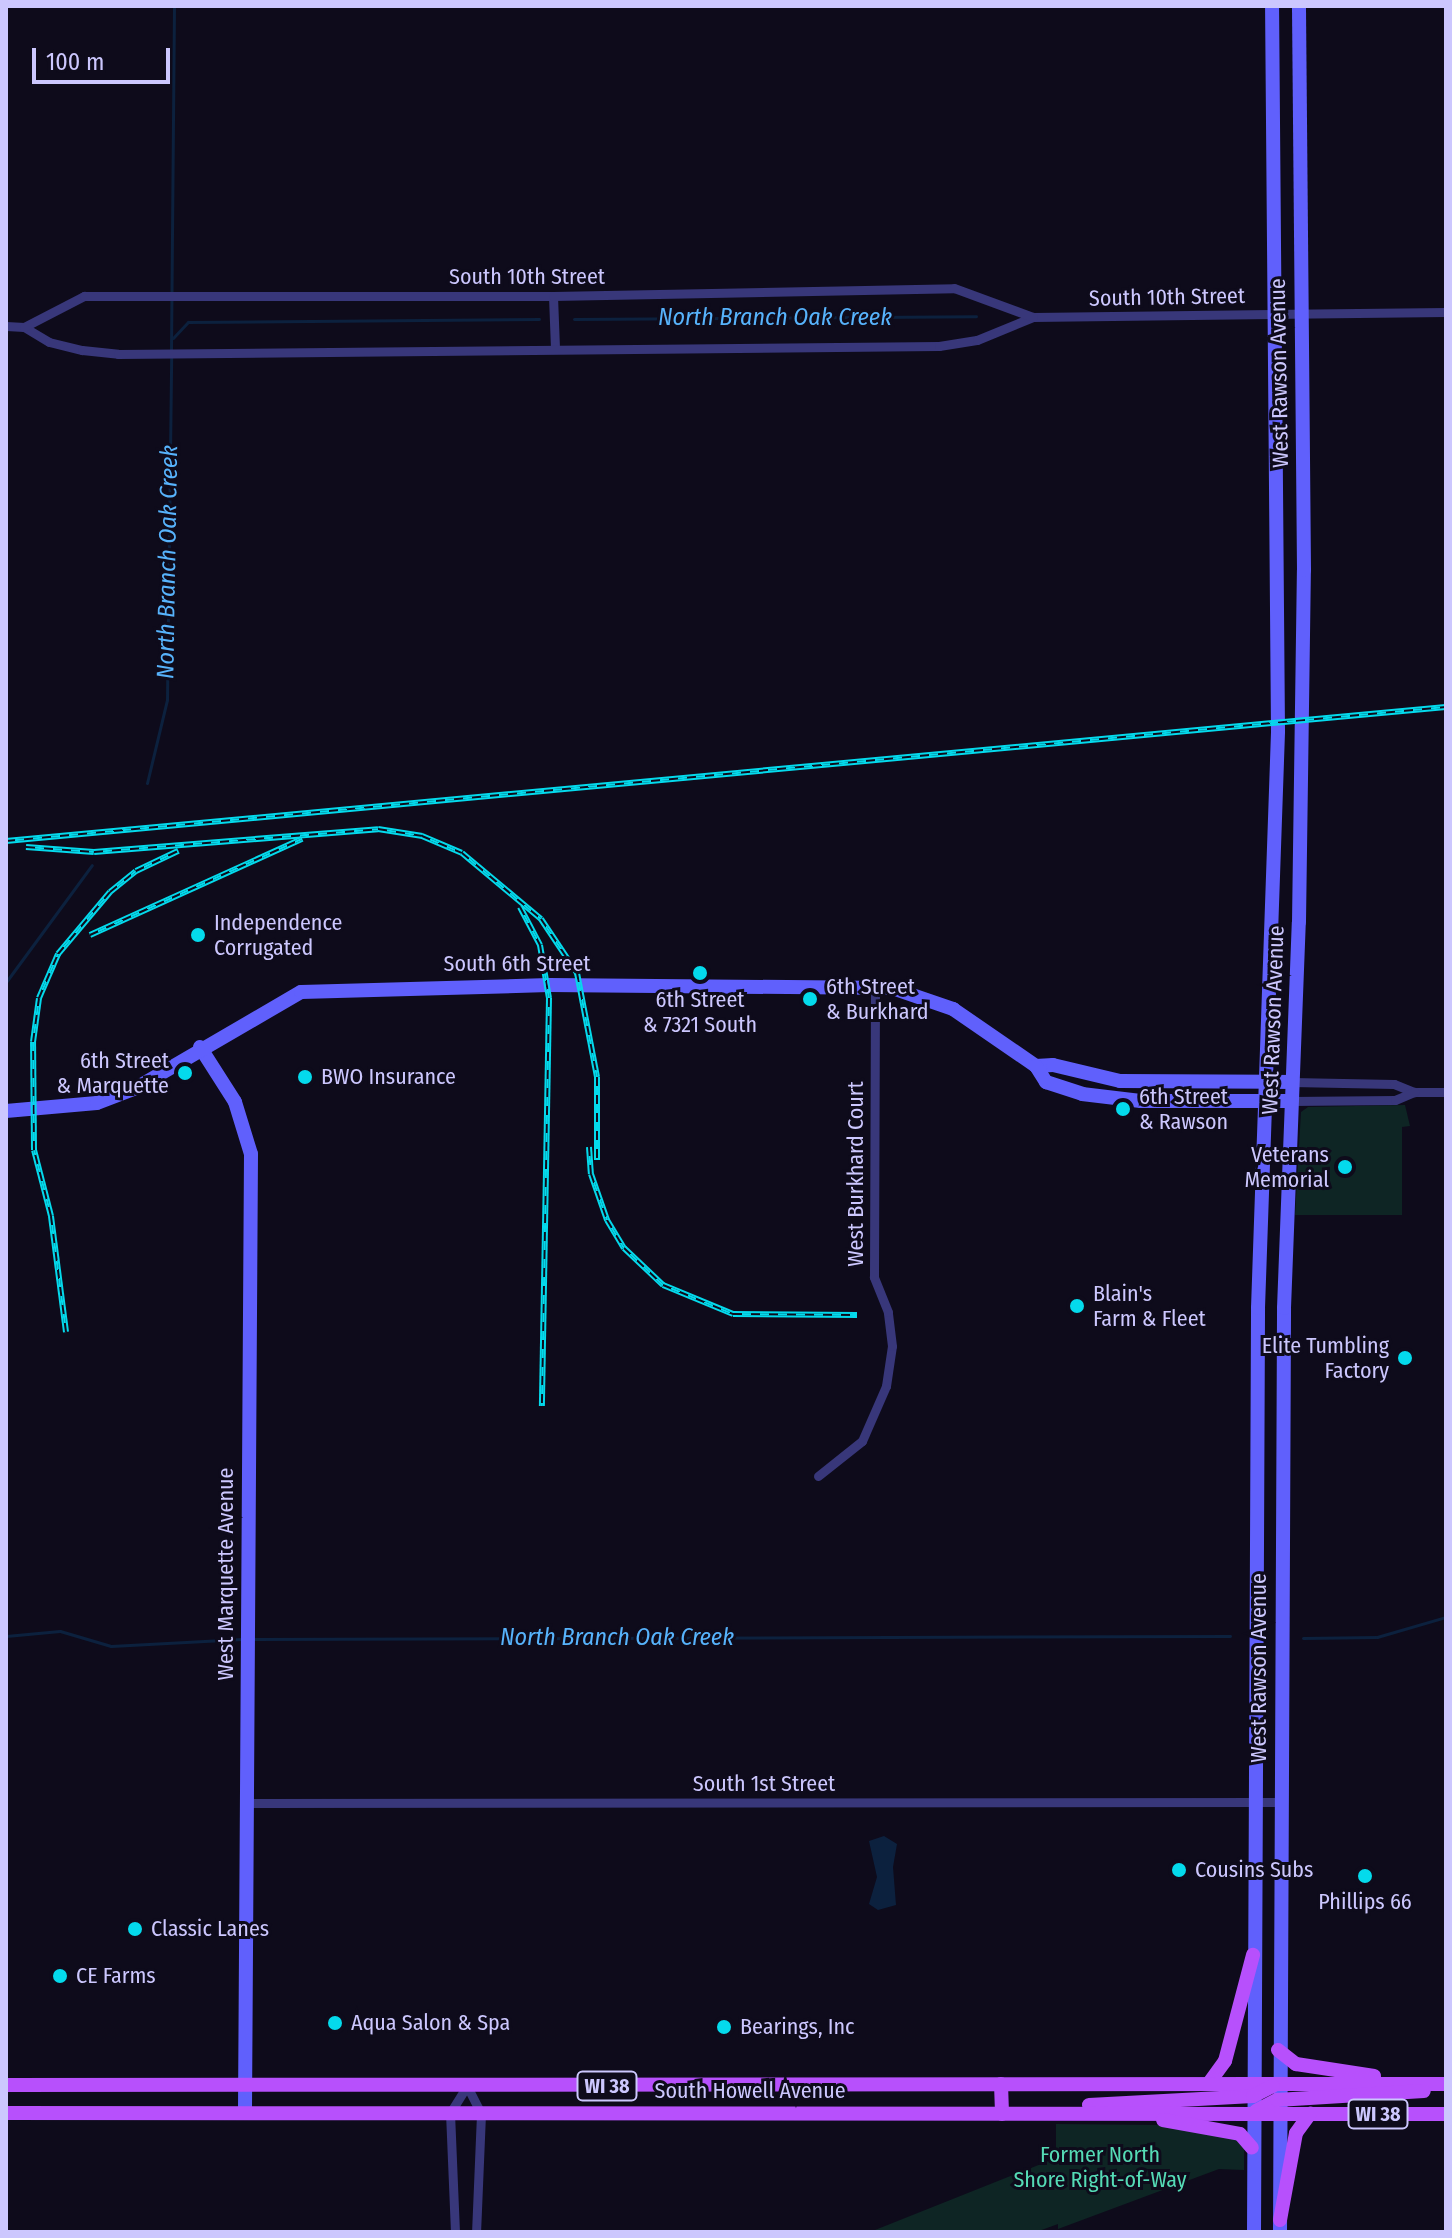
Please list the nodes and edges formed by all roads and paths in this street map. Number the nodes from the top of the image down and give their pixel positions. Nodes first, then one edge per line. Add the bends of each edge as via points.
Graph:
1 (1272, 6) edge
2 (1300, 11) edge
3 (1272, 22) junction
4 (1271, 120) junction
5 (1298, 120) junction
6 (553, 296) junction
7 (1446, 312) edge
8 (1299, 313) junction
9 (1273, 314) junction
10 (1033, 317) junction
11 (6, 326) edge
12 (24, 327) junction
13 (555, 349) junction
14 (875, 986) junction
15 (200, 1047) junction
16 (1036, 1066) junction
17 (1292, 1082) junction
18 (1265, 1083) junction
19 (1414, 1092) junction
20 (1446, 1092) edge
21 (1264, 1101) junction
22 (1291, 1101) junction
23 (6, 1111) edge
24 (818, 1476) dead end
25 (1256, 1485) junction
26 (1283, 1486) junction
27 (1253, 1802) junction
28 (1280, 1802) junction
29 (247, 1803) junction
30 (1253, 1955) junction
31 (1278, 2050) junction
32 (1209, 2083) junction
33 (245, 2084) junction
34 (1001, 2084) junction
35 (1277, 2084) junction
36 (6, 2085) edge
37 (1446, 2085) edge
38 (467, 2086) junction
39 (712, 2086) junction
40 (1253, 2090) junction
41 (1277, 2107) junction
42 (1108, 2112) junction
43 (6, 2113) edge
44 (245, 2113) junction
45 (450, 2113) junction
46 (712, 2113) junction
47 (1050, 2113) junction
48 (1252, 2113) junction
49 (481, 2114) junction
50 (1002, 2114) junction
51 (1310, 2114) junction
52 (1446, 2114) edge
53 (1252, 2148) junction
54 (1280, 2226) edge
55 (455, 2232) edge
56 (476, 2232) edge
57 (1254, 2232) edge

1 - 3 main road, West Rawson Avenue
2 - 3 main road
2 - 5 main road, West Rawson Avenue
3 - 4 main road, West Rawson Avenue
4 - 5 main road
4 - 9 main road, West Rawson Avenue
5 - 8 main road, West Rawson Avenue
6 - 10 street, South 10th Street via 954,288
6 - 12 street, South 10th Street via 84,296
6 - 13 street
7 - 8 street, South 10th Street
8 - 9 street, South 10th Street
8 - 17 main road, West Rawson Avenue via 1303,647
9 - 10 street, South 10th Street
9 - 18 main road, West Rawson Avenue via 1278,731
10 - 13 street, South 10th Street via 977,340 939,346
11 - 12 street, South 10th Street
12 - 13 street, South 10th Street via 49,342 82,350
14 - 15 main road, South 6th Street via 377,986 301,992
14 - 16 main road, South 6th Street via 938,1001
14 - 24 street, West Burkhard Court via 874,1277 888,1312 892,1346 886,1386 862,1441
15 - 23 main road, South 6th Street via 136,1088 97,1103
15 - 29 main road, West Marquette Avenue via 235,1102 251,1154
16 - 18 main road, South 6th Street via 1120,1081
16 - 21 main road, South 6th Street via 1046,1082 1100,1098
17 - 18 main road, South 6th Street
17 - 19 street, South 6th Street via 1394,1084
17 - 22 main road, West Rawson Avenue
18 - 21 main road, West Rawson Avenue
19 - 20 street, South 6th Street
19 - 22 street, South 6th Street via 1395,1100
21 - 22 main road, South 6th Street
21 - 25 main road, West Rawson Avenue
22 - 26 main road, West Rawson Avenue
25 - 26 main road
25 - 27 main road, West Rawson Avenue
26 - 28 main road, West Rawson Avenue
27 - 28 street, South 1st Street
27 - 29 street, South 1st Street
27 - 30 main road, West Rawson Avenue
28 - 31 main road, West Rawson Avenue
29 - 33 main road, West Marquette Avenue
30 - 32 main road via 1225,2061
30 - 40 main road, West Rawson Avenue
31 - 35 main road, West Rawson Avenue
31 - 37 main road via 1296,2064
32 - 34 main road, South Howell Avenue / WI 38
32 - 40 main road, South Howell Avenue / WI 38
33 - 36 main road, South Howell Avenue / WI 38
33 - 38 main road, South Howell Avenue / WI 38
33 - 44 main road, West Marquette Avenue
34 - 39 main road, South Howell Avenue / WI 38
34 - 50 main road
35 - 37 main road, South Howell Avenue / WI 38
35 - 40 main road, South Howell Avenue / WI 38
35 - 41 main road, West Rawson Avenue
37 - 41 main road
38 - 39 main road, South Howell Avenue / WI 38
38 - 45 street
38 - 49 street
39 - 46 main road
40 - 47 main road via 1142,2098
40 - 48 main road, West Rawson Avenue
41 - 48 main road, South Howell Avenue / WI 38
41 - 51 main road, South Howell Avenue / WI 38
41 - 54 main road, West Rawson Avenue
42 - 47 main road, South Howell Avenue / WI 38
42 - 48 main road, South Howell Avenue / WI 38
42 - 53 main road via 1124,2120 1230,2131
43 - 44 main road, South Howell Avenue / WI 38
44 - 45 main road, South Howell Avenue / WI 38
45 - 49 main road, South Howell Avenue / WI 38
45 - 55 street
46 - 49 main road, South Howell Avenue / WI 38
46 - 50 main road, South Howell Avenue / WI 38
47 - 50 main road, South Howell Avenue / WI 38
48 - 53 main road, West Rawson Avenue
49 - 56 street via 482,2195
51 - 52 main road, South Howell Avenue / WI 38
51 - 54 main road via 1296,2133
53 - 57 main road, West Rawson Avenue

